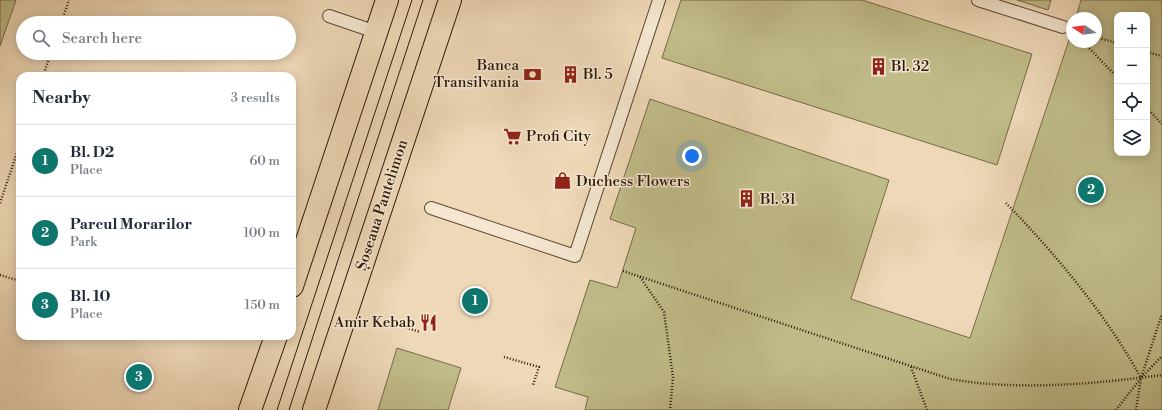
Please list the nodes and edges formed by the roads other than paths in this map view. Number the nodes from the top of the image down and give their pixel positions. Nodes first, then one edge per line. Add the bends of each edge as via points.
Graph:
1 (387, 0) edge
2 (450, 0) edge
3 (659, 0) edge
4 (978, 0) edge
5 (329, 16) dead end
6 (1063, 27) dead end
7 (376, 32) junction
8 (431, 208) dead end
9 (296, 274) edge
10 (275, 340) edge
11 (250, 410) edge
12 (314, 410) edge

1 - 7 main road
2 - 12 main road, Șoseaua Pantelimon
3 - 8 lane via 575,256
4 - 6 lane
5 - 7 lane
7 - 9 main road
10 - 11 main road

